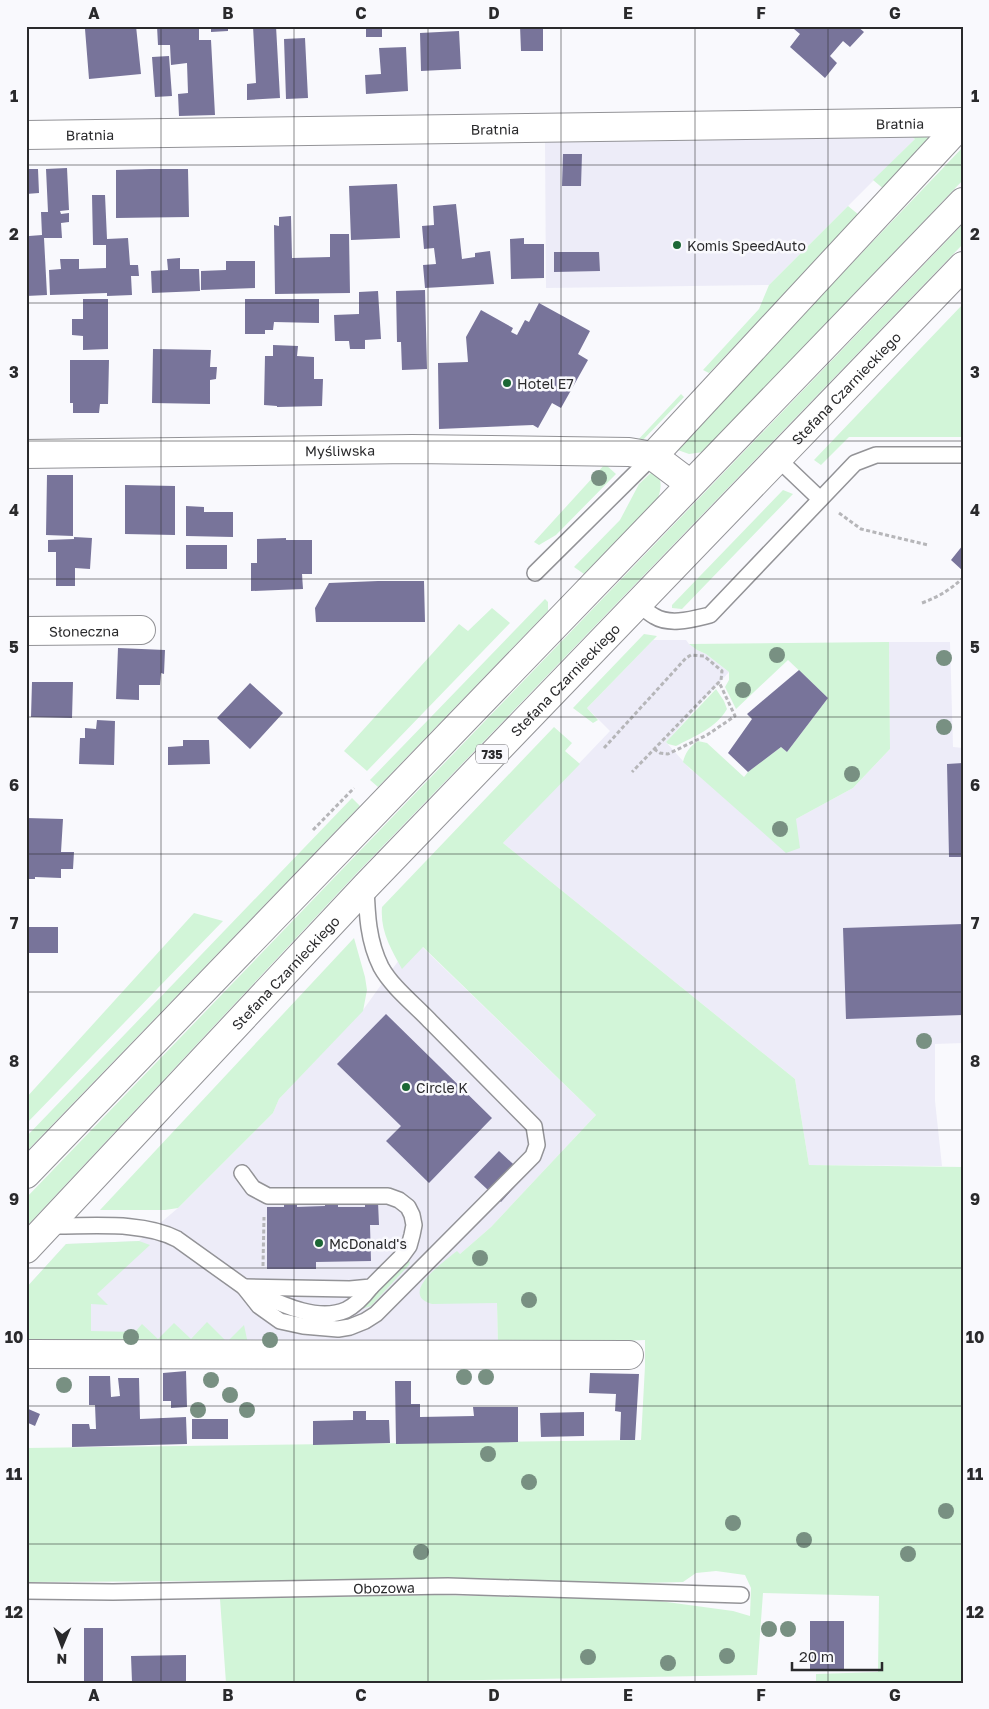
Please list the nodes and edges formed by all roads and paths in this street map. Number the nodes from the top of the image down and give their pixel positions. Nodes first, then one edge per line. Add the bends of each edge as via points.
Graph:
1 (963, 122) edge
2 (26, 135) edge
3 (963, 202) edge
4 (963, 266) edge
5 (26, 454) edge
6 (963, 455) edge
7 (653, 456) junction
8 (777, 458) junction
9 (690, 484) junction
10 (820, 499) junction
11 (928, 545) dead end
12 (535, 572) dead end
13 (963, 578) edge
14 (638, 603) junction
15 (922, 603) dead end
16 (141, 630) dead end
17 (26, 631) edge
18 (719, 682) junction
19 (604, 748) dead end
20 (654, 749) junction
21 (632, 772) dead end
22 (366, 886) junction
23 (242, 1173) dead end
24 (26, 1174) edge
25 (264, 1195) junction
26 (47, 1226) junction
27 (26, 1249) edge
28 (263, 1272) dead end
29 (244, 1287) junction
30 (370, 1287) junction
31 (26, 1354) edge
32 (630, 1355) dead end
33 (26, 1591) edge
34 (741, 1595) dead end

1 - 2 street, Bratnia
1 - 7 street
3 - 9 street
4 - 8 street, Stefana Czarnieckiego / 735
5 - 7 street, Myśliwska via 412,449 629,452
6 - 10 lane via 866,458 856,463
7 - 9 street
7 - 12 lane
8 - 10 lane
8 - 14 street, Stefana Czarnieckiego / 735
9 - 24 street
10 - 11 path via 860,529
10 - 14 lane via 710,615 664,620
13 - 15 path via 949,591
14 - 22 street, Stefana Czarnieckiego / 735
16 - 17 street, Słoneczna
18 - 19 path via 722,671 704,656 691,655
18 - 20 path
18 - 20 path via 735,716 707,735 668,754
20 - 21 path
22 - 26 street, Stefana Czarnieckiego / 735
22 - 29 lane via 368,926 382,968 534,1126 536,1152 376,1314 365,1321 350,1327 324,1329 292,1324 269,1314
23 - 25 lane via 252,1188
25 - 28 path
25 - 30 lane via 376,1195 393,1198 408,1207 414,1225 409,1246
26 - 27 street, Stefana Czarnieckiego / 735
26 - 29 lane via 139,1227 164,1232
29 - 30 lane
29 - 30 lane via 289,1307 312,1313 347,1310
31 - 32 street
33 - 34 lane, Obozowa via 448,1586

